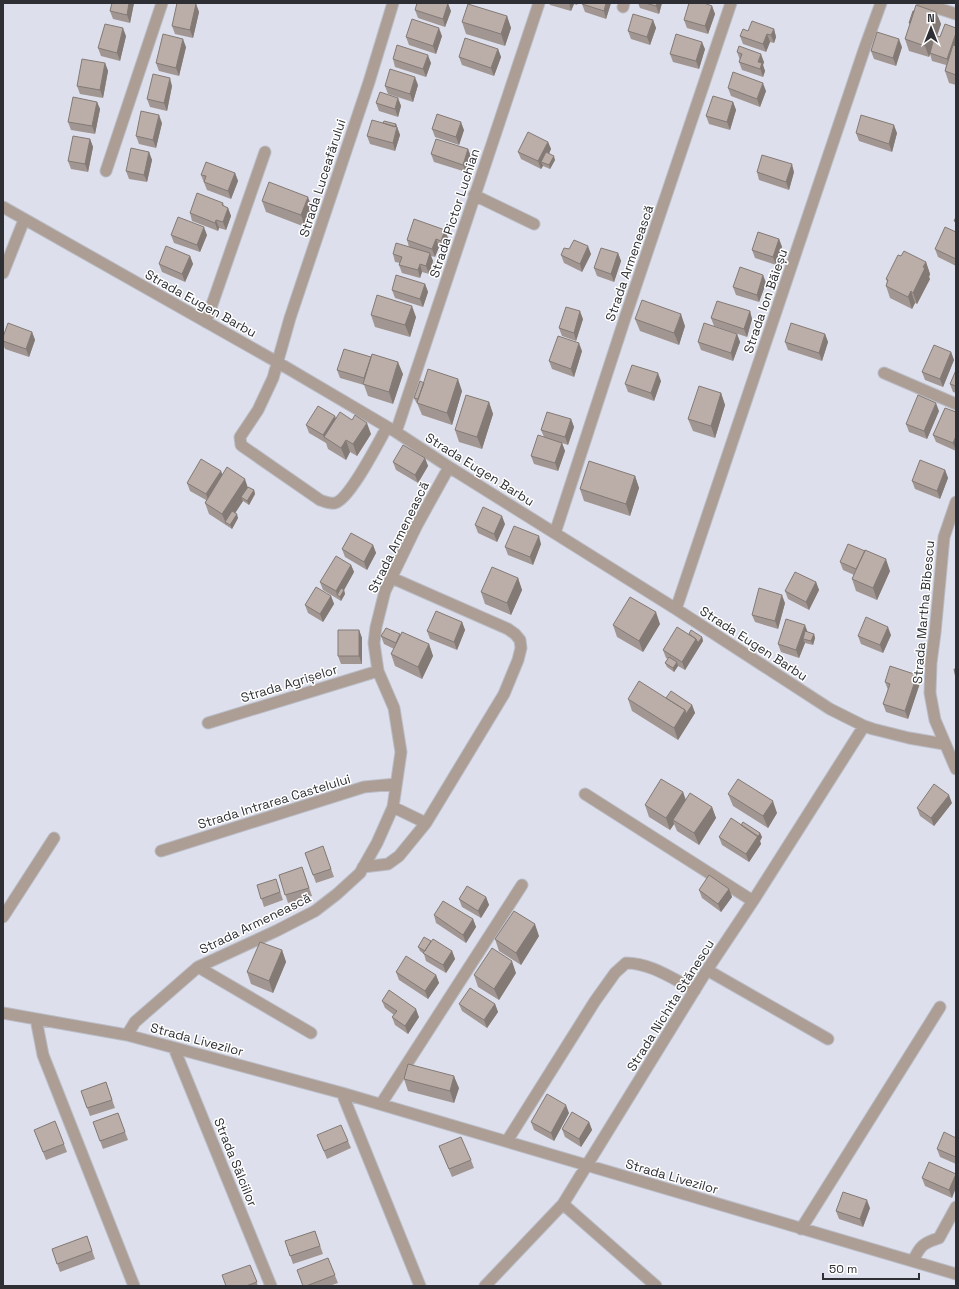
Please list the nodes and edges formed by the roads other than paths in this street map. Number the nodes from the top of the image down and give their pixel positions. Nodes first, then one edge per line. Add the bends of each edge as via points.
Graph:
1 (162, 3) edge
2 (393, 3) edge
3 (539, 3) edge
4 (731, 3) edge
5 (882, 3) edge
6 (922, 3) edge
7 (956, 14) edge
8 (266, 152) dead end
9 (106, 171) dead end
10 (474, 195) junction
11 (3, 207) edge
12 (24, 220) junction
13 (534, 224) dead end
14 (3, 273) edge
15 (206, 322) junction
16 (277, 362) junction
17 (884, 373) dead end
18 (956, 404) edge
19 (391, 429) junction
20 (449, 467) junction
21 (956, 502) edge
22 (555, 533) junction
23 (392, 578) junction
24 (676, 609) junction
25 (378, 671) junction
26 (208, 723) dead end
27 (864, 726) junction
28 (944, 744) junction
29 (956, 769) edge
30 (396, 784) junction
31 (585, 794) dead end
32 (393, 807) junction
33 (426, 822) junction
34 (54, 838) dead end
35 (161, 851) dead end
36 (363, 867) junction
37 (522, 885) dead end
38 (753, 901) junction
39 (3, 917) edge
40 (198, 967) junction
41 (707, 970) junction
42 (695, 990) junction
43 (940, 1007) dead end
44 (3, 1013) edge
45 (36, 1019) junction
46 (311, 1032) dead end
47 (127, 1035) junction
48 (828, 1039) dead end
49 (174, 1048) junction
50 (342, 1093) junction
51 (381, 1104) junction
52 (507, 1142) junction
53 (587, 1165) junction
54 (563, 1204) junction
55 (956, 1207) edge
56 (801, 1229) junction
57 (913, 1262) junction
58 (956, 1274) edge
59 (134, 1286) edge
60 (271, 1286) edge
61 (420, 1286) edge
62 (485, 1286) edge
63 (656, 1286) edge

1 - 9 street
2 - 16 street, Strada Luceafărului
3 - 10 street, Strada Pictor Luchian
4 - 22 street, Strada Armenească
5 - 24 street, Strada Ion Băieșu
6 - 7 street
8 - 15 street
10 - 13 street
10 - 19 street, Strada Pictor Luchian
11 - 12 street, Strada Eugen Barbu
12 - 14 street
12 - 15 street, Strada Eugen Barbu
15 - 16 street, Strada Eugen Barbu
16 - 19 street, Strada Eugen Barbu
16 - 19 street, Strada Luceafărului via 266,396 243,432 241,445 320,500 334,503 340,500
17 - 18 street
19 - 20 street, Strada Eugen Barbu
20 - 22 street, Strada Eugen Barbu
20 - 23 street, Strada Armenească
21 - 28 street, Strada Martha Bibescu via 944,537 931,663 930,693 935,720
22 - 24 street, Strada Eugen Barbu
23 - 25 street, Strada Armenească via 385,591 376,627 374,643
23 - 33 street via 508,629 520,640 518,660 504,694
24 - 27 street, Strada Eugen Barbu via 830,709
25 - 26 street, Strada Agrișelor
25 - 30 street, Strada Armenească via 394,708 400,752
27 - 28 street, Strada Eugen Barbu
27 - 38 street, Strada Nichita Stănescu
28 - 29 street, Strada Martha Bibescu
30 - 32 street, Strada Armenească
30 - 35 street, Strada Intrarea Castelului via 364,787
31 - 38 street
32 - 33 street
32 - 36 street, Strada Armenească
33 - 36 street via 399,856 388,864
34 - 39 street
36 - 40 street, Strada Armenească via 337,894 315,911
37 - 51 street
38 - 41 street, Strada Nichita Stănescu
40 - 46 street
40 - 47 street, Strada Armenească via 135,1022
41 - 42 street, Strada Nichita Stănescu
41 - 48 street
42 - 52 street via 661,972 639,964 626,963 615,973 595,1001
42 - 53 street, Strada Nichita Stănescu
43 - 56 street
44 - 45 street, Strada Livezilor
45 - 47 street, Strada Livezilor
45 - 59 street via 43,1055
47 - 49 street, Strada Livezilor
49 - 50 street, Strada Livezilor
49 - 60 street, Strada Sălciilor
50 - 51 street, Strada Livezilor
50 - 61 street
51 - 52 street, Strada Livezilor
52 - 53 street, Strada Livezilor
53 - 54 street, Strada Nichita Stănescu
53 - 56 street, Strada Livezilor
54 - 62 street, Strada Nichita Stănescu
54 - 63 street
55 - 57 street via 939,1238 925,1243
56 - 57 street, Strada Livezilor
57 - 58 street, Strada Livezilor

